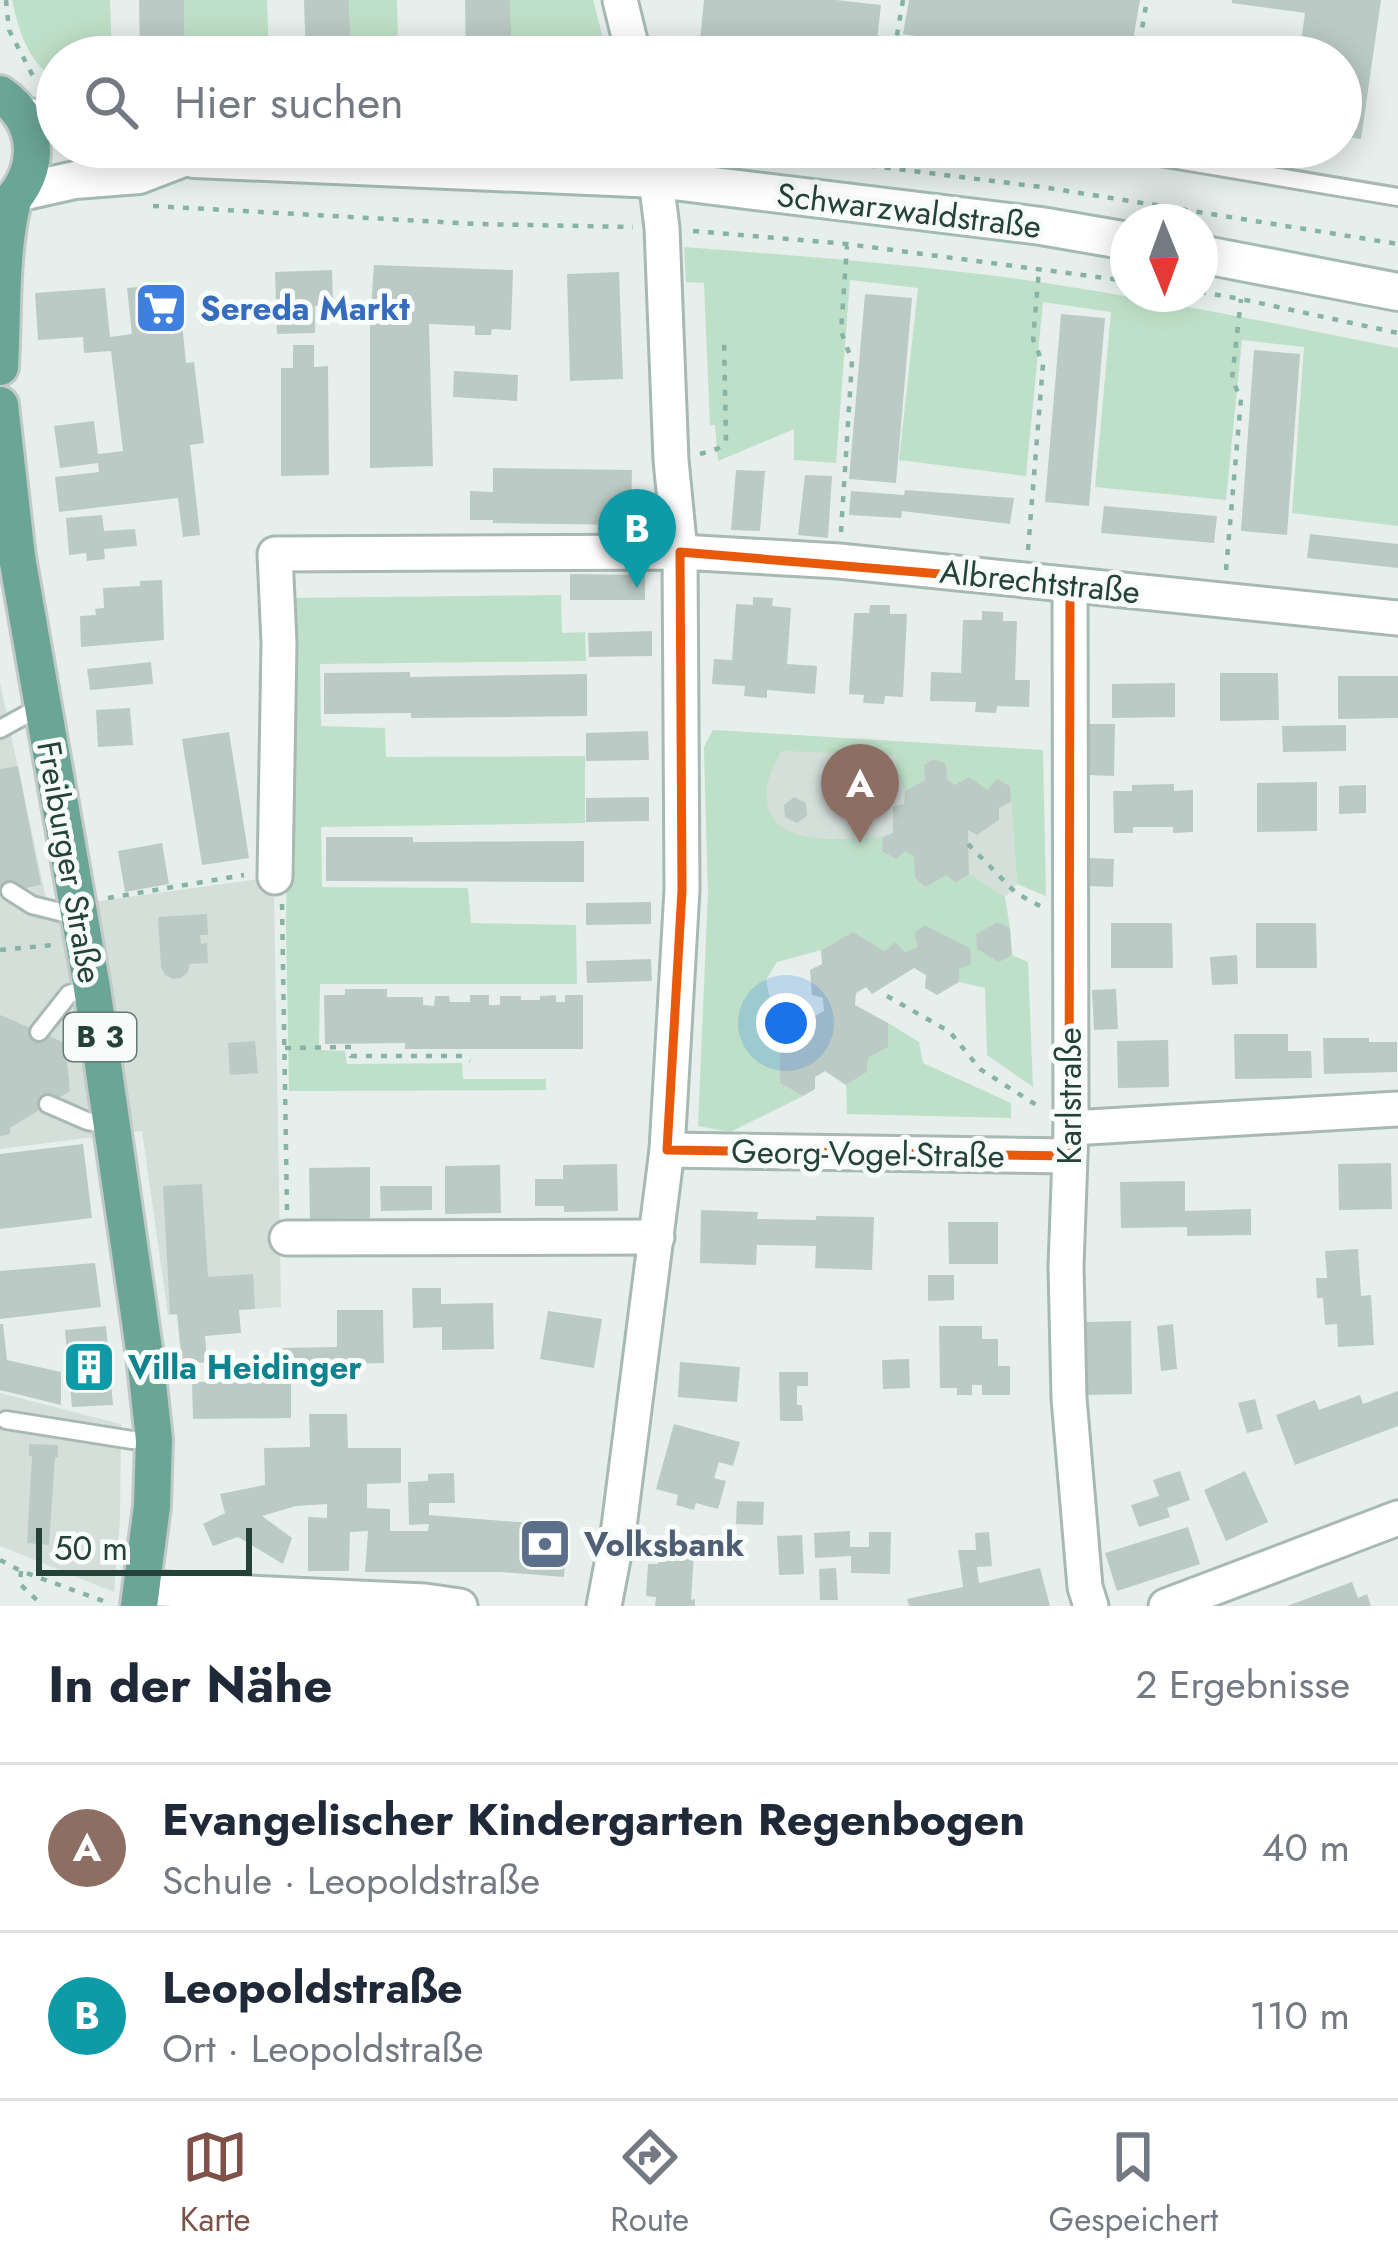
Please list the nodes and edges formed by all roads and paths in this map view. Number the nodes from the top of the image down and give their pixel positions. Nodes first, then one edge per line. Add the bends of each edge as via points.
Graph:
1 (6, 0) edge
2 (620, 0) edge
3 (903, 0) edge
4 (1148, 0) edge
5 (9, 30) junction
6 (0, 31) edge
7 (629, 36) edge
8 (897, 36) edge
9 (1141, 36) edge
10 (20, 99) edge
11 (149, 168) edge
12 (656, 168) edge
13 (685, 168) edge
14 (889, 168) edge
15 (1225, 168) edge
16 (1398, 197) edge
17 (11, 201) edge
18 (139, 206) dead end
19 (662, 228) junction
20 (1110, 238) edge
21 (848, 244) junction
22 (1398, 244) edge
23 (1218, 257) edge
24 (1039, 268) junction
25 (1110, 278) edge
26 (1398, 292) edge
27 (1218, 295) edge
28 (1241, 298) junction
29 (1398, 333) edge
30 (724, 339) dead end
31 (0, 367) edge
32 (0, 405) edge
33 (671, 460) junction
34 (680, 553) junction
35 (839, 561) junction
36 (1026, 579) junction
37 (1070, 585) junction
38 (1223, 599) junction
39 (1398, 618) edge
40 (43, 705) junction
41 (0, 729) edge
42 (968, 844) dead end
43 (275, 877) junction
44 (10, 891) dead end
45 (80, 920) junction
46 (1069, 922) junction
47 (0, 950) edge
48 (92, 988) junction
49 (887, 996) dead end
50 (39, 1032) dead end
51 (285, 1048) junction
52 (470, 1061) dead end
53 (48, 1104) dead end
54 (1398, 1109) edge
55 (113, 1126) junction
56 (1070, 1142) junction
57 (667, 1150) junction
58 (657, 1237) junction
59 (287, 1238) joint
60 (6, 1420) dead end
61 (154, 1440) junction
62 (1398, 1518) edge
63 (0, 1560) edge
64 (21, 1571) junction
65 (129, 1598) edge
66 (43, 1606) edge
67 (460, 1606) edge
68 (604, 1606) edge
69 (1091, 1606) edge
70 (1166, 1606) edge

1 - 5 path
2 - 7 street
3 - 8 path
4 - 9 path
5 - 6 path
5 - 10 path
10 - 17 main road via 32,154
11 - 17 street, Schwarzwaldstraße
12 - 19 street
13 - 20 street, Schwarzwaldstraße
14 - 22 path
15 - 16 lane
17 - 31 main road via 1,256
18 - 19 path
19 - 21 path
19 - 33 street
21 - 24 path
21 - 35 path via 841,331 852,362
23 - 26 street
24 - 25 path
24 - 36 path via 1033,339 1043,364
27 - 28 path
28 - 29 path
28 - 38 path via 1232,379 1241,399
30 - 33 path via 726,441
32 - 40 main road, Freiburger Straße / B 3
33 - 34 street
34 - 35 street, Albrechtstraße
34 - 43 street, Albrechtstraße via 275,554
34 - 57 street via 682,890
35 - 36 street, Albrechtstraße
36 - 37 street, Albrechtstraße
37 - 38 street, Albrechtstraße
37 - 46 street, Karlstraße
38 - 39 street, Albrechtstraße
40 - 41 lane
40 - 45 main road, Freiburger Straße / B 3
42 - 46 path via 1016,893
43 - 45 path via 254,874
43 - 51 path via 282,891
44 - 45 lane
45 - 47 path
45 - 48 main road, Freiburger Straße / B 3
46 - 56 street, Karlstraße
48 - 50 lane via 69,994
48 - 55 main road, Freiburger Straße / B 3
49 - 56 path via 950,1033 980,1069
51 - 52 path
51 - 59 path
53 - 55 lane
54 - 56 street, Georg-Vogel-Straße
55 - 61 main road, Freiburger Straße / B 3
56 - 57 street, Georg-Vogel-Straße
56 - 69 street, Karlstraße via 1069,1398
57 - 58 street
58 - 59 street
58 - 68 street
60 - 61 lane
61 - 65 main road, Freiburger Straße / B 3 via 152,1505
62 - 70 street
63 - 64 path
64 - 65 path
64 - 66 path via 20,1584
65 - 67 street

